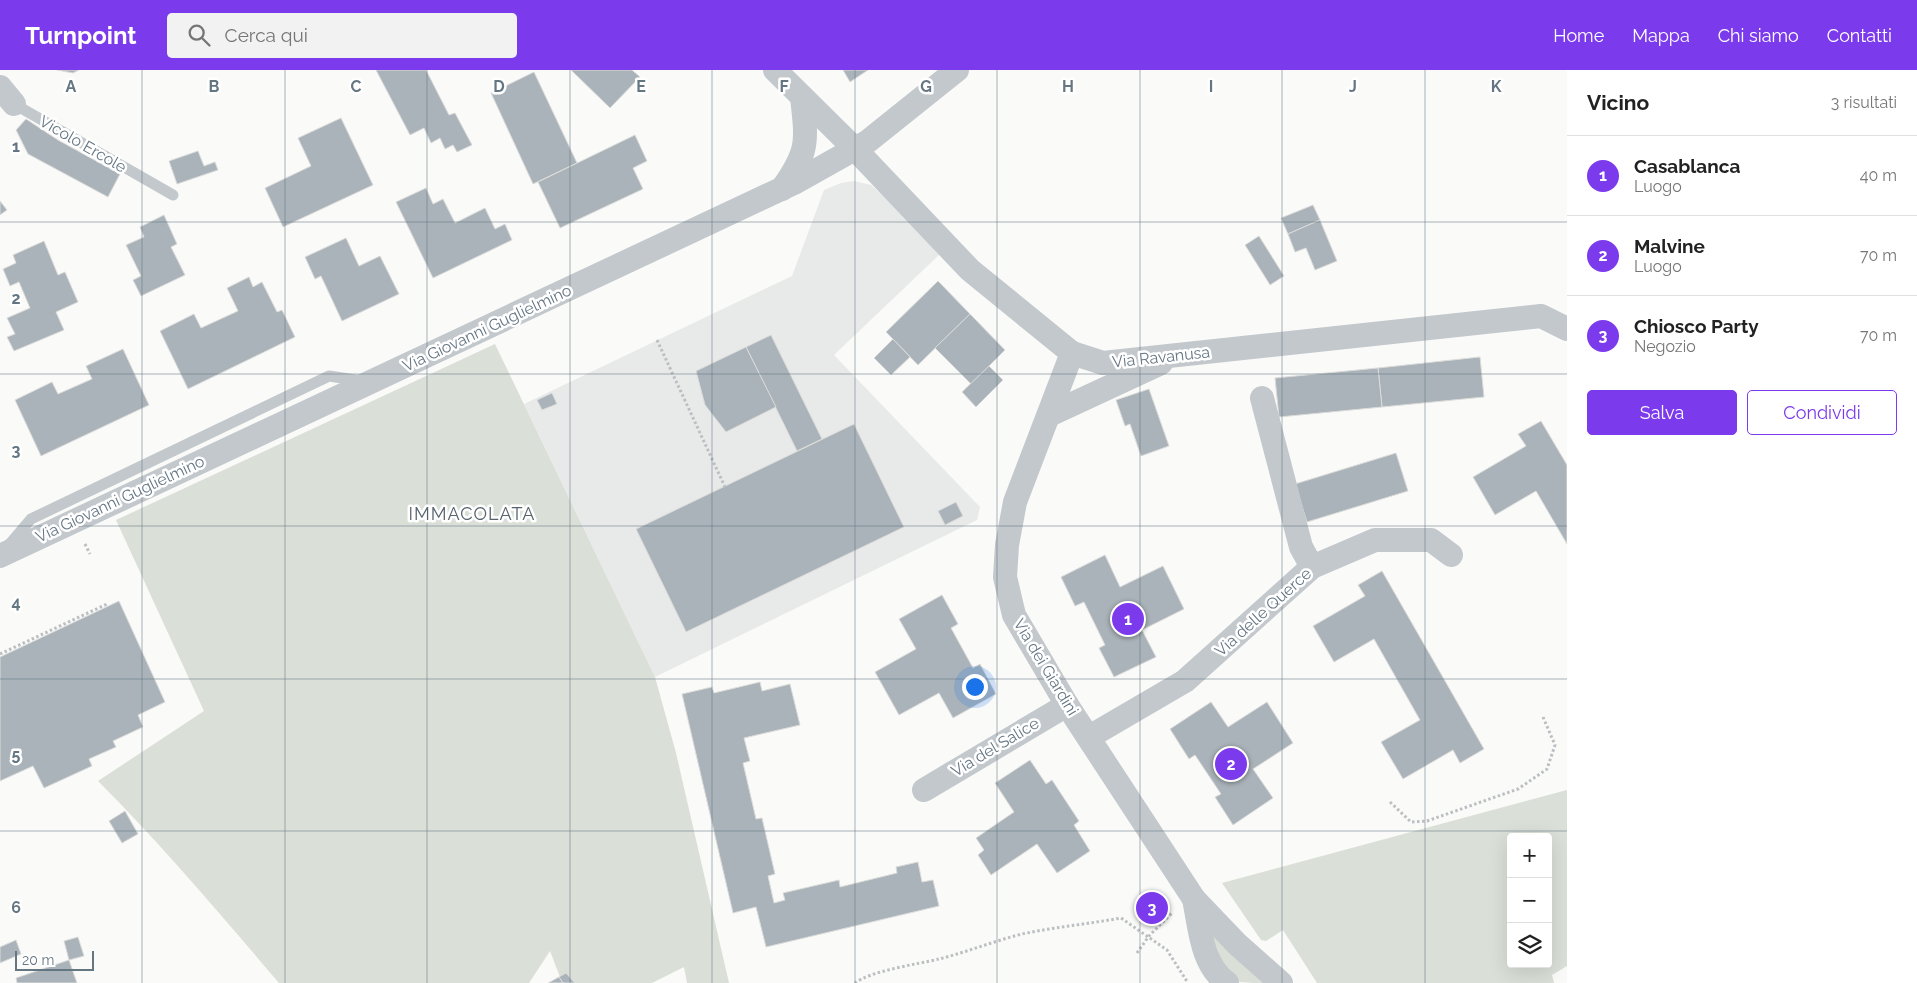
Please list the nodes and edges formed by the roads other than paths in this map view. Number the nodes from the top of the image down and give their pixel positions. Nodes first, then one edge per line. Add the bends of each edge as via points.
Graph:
1 (775, 70) edge
2 (957, 70) edge
3 (7, 96) edge
4 (802, 97) junction
5 (855, 149) junction
6 (782, 189) junction
7 (173, 195) dead end
8 (1567, 329) edge
9 (1072, 353) junction
10 (1179, 355) junction
11 (1262, 398) dead end
12 (1049, 415) junction
13 (0, 555) edge
14 (1451, 555) dead end
15 (1312, 567) junction
16 (1067, 705) junction
17 (1089, 737) junction
18 (924, 790) dead end
19 (1186, 903) junction
20 (1227, 983) edge
21 (1281, 983) edge

1 - 4 street, Via Ravanusa
2 - 5 street, Via Giovanni Guglielmino
3 - 7 lane, Vicolo Ercole
4 - 5 street, Via Ravanusa
4 - 6 street via 806,139 803,154
5 - 6 street, Via Giovanni Guglielmino
5 - 9 street, Via Ravanusa via 970,270
6 - 13 street, Via Giovanni Guglielmino
8 - 10 street, Via Ravanusa via 1541,316
9 - 10 street, Via Ravanusa via 1103,363
9 - 12 street, Via dei Giardini
10 - 12 street
11 - 15 street via 1302,547
12 - 16 street, Via dei Giardini via 1015,502 1005,578 1014,615
14 - 15 street, Via delle Querce via 1432,540 1375,540
15 - 17 street, Via delle Querce via 1185,681
16 - 17 street, Via dei Giardini
16 - 18 street, Via del Salice
17 - 19 street, Via dei Giardini
19 - 20 street, Via dei Giardini via 1204,954
19 - 21 street, Via dei Giardini

